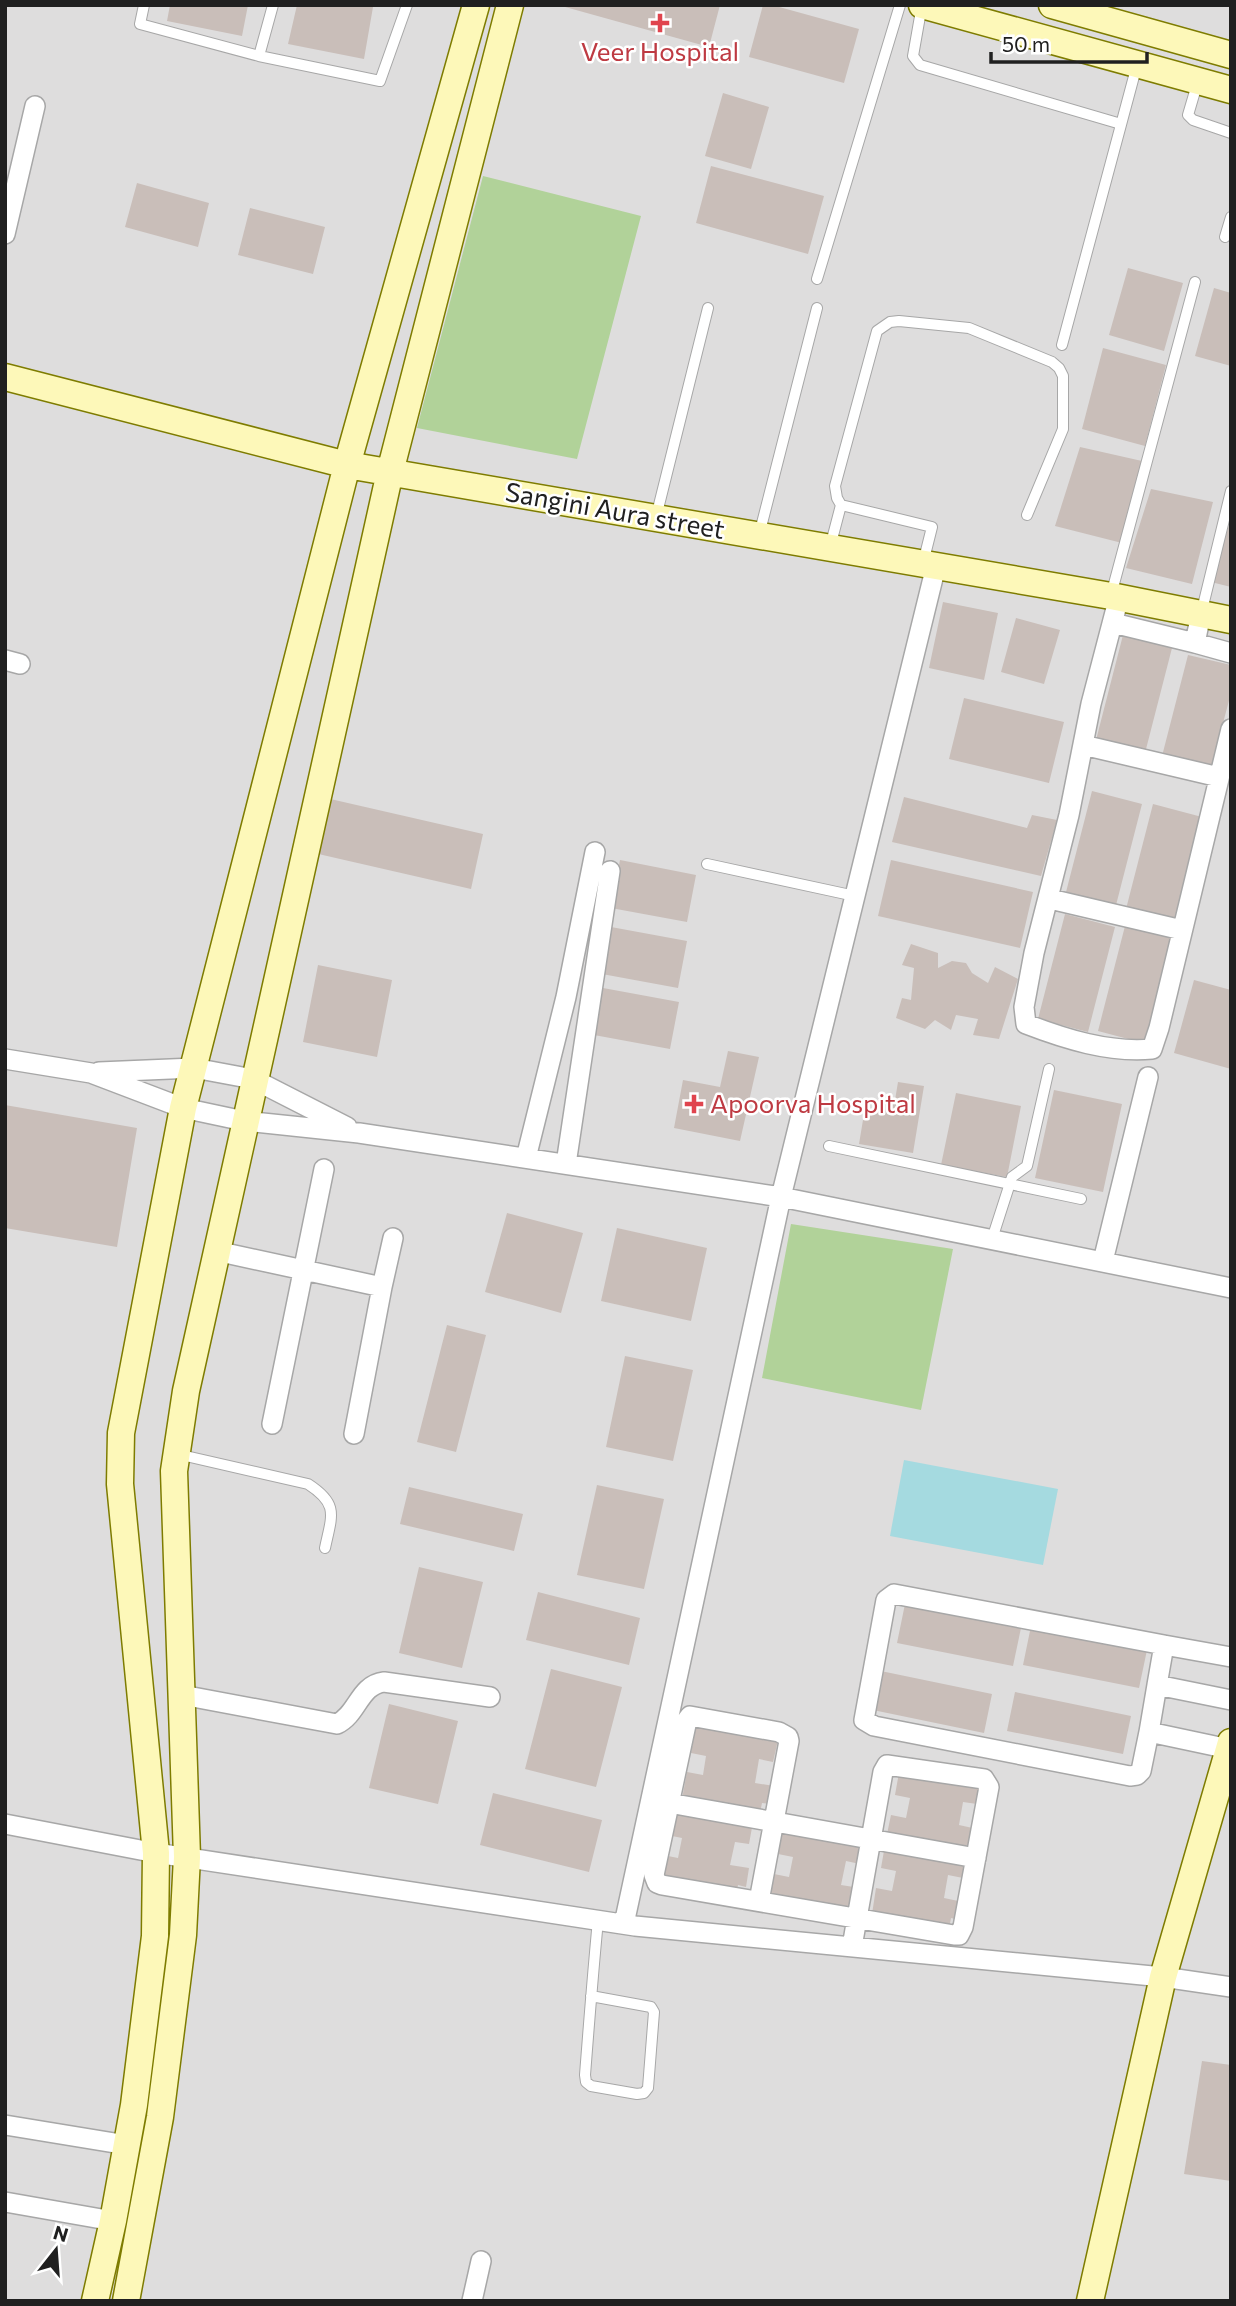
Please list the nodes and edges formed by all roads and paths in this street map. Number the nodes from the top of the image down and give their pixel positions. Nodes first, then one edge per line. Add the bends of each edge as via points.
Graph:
1 (144, 5) edge
2 (273, 5) edge
3 (407, 5) edge
4 (476, 5) edge
5 (510, 5) edge
6 (900, 5) edge
7 (922, 5) edge
8 (1052, 5) edge
9 (1231, 55) edge
10 (259, 56) junction
11 (1137, 65) junction
12 (1198, 81) junction
13 (1231, 90) edge
14 (35, 106) dead end
15 (1121, 124) junction
16 (1231, 133) edge
17 (1231, 217) edge
18 (5, 234) edge
19 (1225, 237) dead end
20 (817, 279) dead end
21 (1195, 282) dead end
22 (708, 308) dead end
23 (817, 308) dead end
24 (1062, 345) dead end
25 (5, 377) edge
26 (346, 465) junction
27 (390, 472) junction
28 (1231, 492) edge
29 (841, 505) junction
30 (1027, 515) dead end
31 (656, 518) junction
32 (758, 535) junction
33 (829, 547) junction
34 (929, 564) junction
35 (1115, 596) junction
36 (1201, 614) junction
37 (1231, 620) edge
38 (1113, 623) junction
39 (1195, 643) junction
40 (1231, 653) edge
41 (1231, 729) edge
42 (1083, 745) junction
43 (1219, 777) junction
44 (595, 852) dead end
45 (708, 864) dead end
46 (611, 870) dead end
47 (855, 896) junction
48 (1050, 898) junction
49 (1182, 930) junction
50 (5, 1059) edge
51 (194, 1068) junction
52 (1049, 1069) dead end
53 (92, 1073) junction
54 (1148, 1077) dead end
55 (253, 1079) junction
56 (183, 1108) junction
57 (244, 1121) junction
58 (359, 1133) junction
59 (829, 1146) dead end
60 (526, 1158) junction
61 (566, 1164) junction
62 (324, 1168) dead end
63 (1010, 1184) junction
64 (781, 1197) junction
65 (1081, 1199) dead end
66 (393, 1238) dead end
67 (992, 1239) junction
68 (216, 1251) junction
69 (1103, 1261) junction
70 (303, 1269) junction
71 (382, 1287) junction
72 (1231, 1287) edge
73 (272, 1424) dead end
74 (354, 1434) dead end
75 (177, 1454) junction
76 (325, 1548) dead end
77 (1164, 1645) junction
78 (1231, 1657) edge
79 (1157, 1685) junction
80 (182, 1695) junction
81 (490, 1697) dead end
82 (1231, 1700) edge
83 (1149, 1732) junction
84 (1230, 1745) edge
85 (669, 1803) junction
86 (774, 1823) junction
87 (5, 1824) edge
88 (871, 1841) junction
89 (156, 1853) junction
90 (187, 1857) junction
91 (976, 1858) junction
92 (759, 1901) junction
93 (857, 1918) junction
94 (598, 1920) junction
95 (624, 1924) junction
96 (852, 1947) junction
97 (1163, 1978) junction
98 (1231, 1987) edge
99 (591, 1996) junction
100 (5, 2125) edge
101 (127, 2145) junction
102 (5, 2202) edge
103 (113, 2221) junction
104 (481, 2261) dead end
105 (95, 2301) edge
106 (126, 2301) edge
107 (472, 2301) edge
108 (1090, 2301) edge

1 - 10 lane via 140,24
2 - 10 lane
3 - 10 lane via 380,81
4 - 26 street
5 - 27 street
6 - 20 lane
7 - 11 street
7 - 15 lane via 913,55 920,65
8 - 9 street
11 - 12 street
11 - 15 lane
12 - 13 street
12 - 16 lane via 1188,115
14 - 18 street
15 - 24 lane
17 - 19 lane
21 - 35 lane
22 - 31 lane
23 - 32 lane
25 - 26 street, Sangini Aura street
26 - 27 street, Sangini Aura street
26 - 51 street
27 - 31 street, Sangini Aura street
27 - 55 street
28 - 36 lane
29 - 30 lane via 836,478 877,331 899,321 968,328 1059,368 1063,429
29 - 33 lane
29 - 34 lane via 932,527
31 - 32 street, Sangini Aura street
32 - 33 street, Sangini Aura street
33 - 34 street, Sangini Aura street
34 - 35 street, Sangini Aura street
34 - 47 street
35 - 36 street, Sangini Aura street
35 - 38 street
36 - 37 street, Sangini Aura street
36 - 39 street
38 - 39 street
38 - 42 street
39 - 40 street
41 - 43 street
42 - 43 street
42 - 48 street
43 - 49 street
44 - 60 street via 566,997
45 - 47 lane
46 - 61 street
47 - 64 street
48 - 49 street
48 - 49 street via 1024,1007 1026,1024 1058,1036 1128,1051 1152,1049
50 - 53 street
51 - 53 street
51 - 55 street
51 - 56 street
52 - 63 lane via 1027,1166
53 - 56 street
54 - 69 street
55 - 57 street
55 - 58 street
56 - 57 street
56 - 89 street via 121,1433 120,1484
57 - 58 street
57 - 68 street
58 - 60 street
59 - 63 lane
60 - 61 street
61 - 64 street
62 - 70 street
63 - 65 lane
63 - 67 lane
64 - 67 street
64 - 95 street
66 - 71 street
67 - 69 street
68 - 70 street
68 - 75 street
69 - 72 street
70 - 71 street
70 - 73 street
71 - 74 street
75 - 76 lane via 308,1484 325,1495 332,1514
75 - 80 street
77 - 78 street
77 - 79 street
77 - 83 street via 894,1594 886,1600 864,1720 874,1727 1130,1776 1141,1771
79 - 82 street
79 - 83 street
80 - 81 street via 337,1724 374,1683
80 - 90 street
83 - 84 street
84 - 97 street
85 - 86 street
85 - 86 street via 688,1717 779,1732 789,1741
85 - 92 street via 654,1875 657,1883
86 - 88 street
86 - 92 street
87 - 89 street
88 - 91 street
88 - 91 street via 887,1765 957,1774 984,1779 989,1787
88 - 93 street
89 - 90 street
89 - 101 street via 155,1936
90 - 94 street
90 - 106 street via 183,1935 160,2117
91 - 93 street via 959,1935
92 - 93 street
93 - 96 street
94 - 95 street
94 - 99 lane
95 - 96 street
96 - 97 street
97 - 98 street
97 - 108 street
99 - 99 lane via 651,2007 654,2012 644,2093 586,2082
100 - 101 street
101 - 103 street
102 - 103 street
103 - 105 street
104 - 107 street

